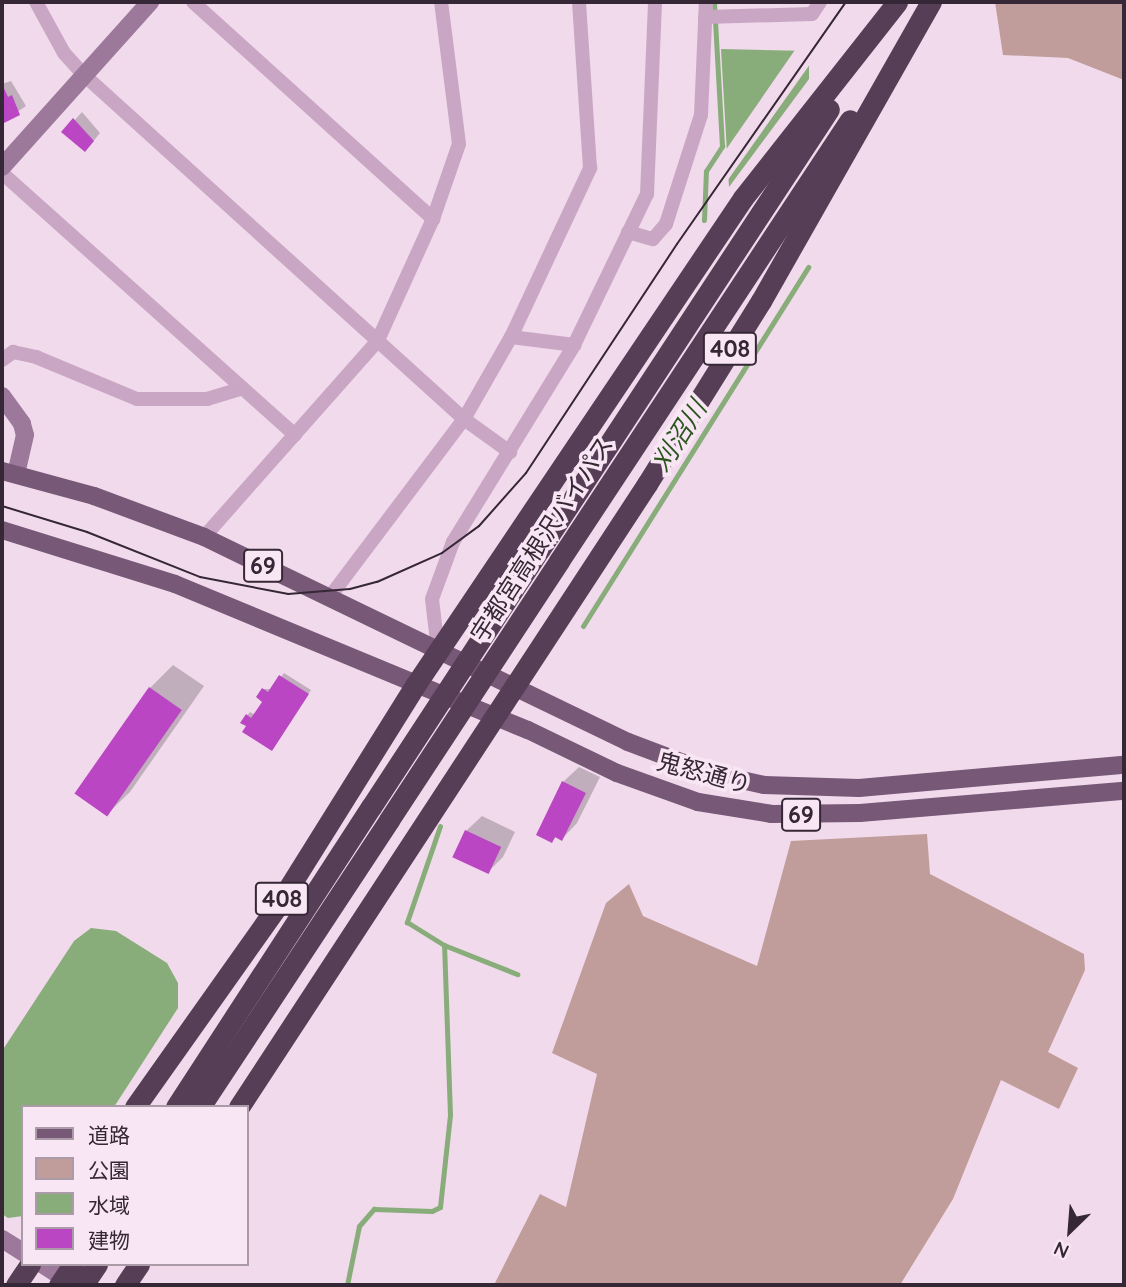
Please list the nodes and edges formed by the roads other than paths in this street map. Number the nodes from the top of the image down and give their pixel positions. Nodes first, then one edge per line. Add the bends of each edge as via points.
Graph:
1 (36, 2) edge
2 (150, 2) edge
3 (193, 2) edge
4 (441, 2) edge
5 (579, 2) edge
6 (654, 2) edge
7 (706, 2) edge
8 (820, 2) edge
9 (898, 2) edge
10 (930, 2) edge
11 (712, 17) junction
12 (83, 74) junction
13 (2, 167) edge
14 (2, 173) edge
15 (433, 219) junction
16 (628, 232) junction
17 (511, 337) junction
18 (378, 340) junction
19 (574, 345) junction
20 (2, 360) edge
21 (242, 388) junction
22 (2, 396) edge
23 (464, 419) junction
24 (295, 435) junction
25 (510, 452) junction
26 (9, 473) edge
27 (2, 530) edge
28 (204, 537) junction
29 (329, 598) junction
30 (438, 650) junction
31 (416, 684) junction
32 (515, 687) junction
33 (496, 716) junction
34 (1124, 765) edge
35 (1124, 790) edge
36 (136, 1105) edge
37 (177, 1105) edge
38 (201, 1105) edge
39 (240, 1105) edge
40 (2, 1239) edge
41 (21, 1251) edge
42 (29, 1266) edge
43 (45, 1266) edge
44 (72, 1266) edge
45 (96, 1266) edge
46 (138, 1266) edge
47 (16, 1285) edge
48 (59, 1285) edge
49 (75, 1285) edge
50 (83, 1285) edge
51 (125, 1285) edge

1 - 12 street via 64,53
2 - 12 street
3 - 15 street
4 - 15 street via 458,144
5 - 17 street via 590,168
6 - 16 street via 647,194
7 - 11 street
8 - 11 street via 812,14
9 - 30 highway, 408 via 743,198
9 - 37 highway, 宇都宮高根沢バイパス / 408, bridge
10 - 32 highway, 408 via 761,300
10 - 38 highway, 宇都宮高根沢バイパス / 408, bridge
11 - 16 street via 701,115 666,224 653,239
12 - 13 street
12 - 18 street
14 - 21 street
15 - 18 street
16 - 19 street
17 - 19 street
17 - 23 street
18 - 23 street
18 - 24 street
19 - 25 street
20 - 21 street via 13,352 36,357 137,399 208,399
21 - 24 street
22 - 26 street via 25,435
23 - 25 street
23 - 29 street
24 - 28 street
25 - 30 street via 453,542 436,586 432,599
26 - 28 main road, 69 via 94,496
27 - 31 main road, 69 via 122,564
28 - 29 main road, 69
29 - 30 main road, 69
30 - 31 highway, 408
30 - 32 main road, 69
31 - 33 main road, 鬼怒通り / 69
31 - 36 highway, 408 via 276,908
32 - 33 highway, 408
32 - 34 main road, 鬼怒通り / 69 via 678,763 764,785 859,788
33 - 35 main road, 鬼怒通り / 69 via 669,792 698,802 772,814 860,813
33 - 39 highway, 408
40 - 41 street
42 - 47 highway
43 - 49 street
44 - 48 highway, bridge
45 - 50 highway
46 - 51 highway

